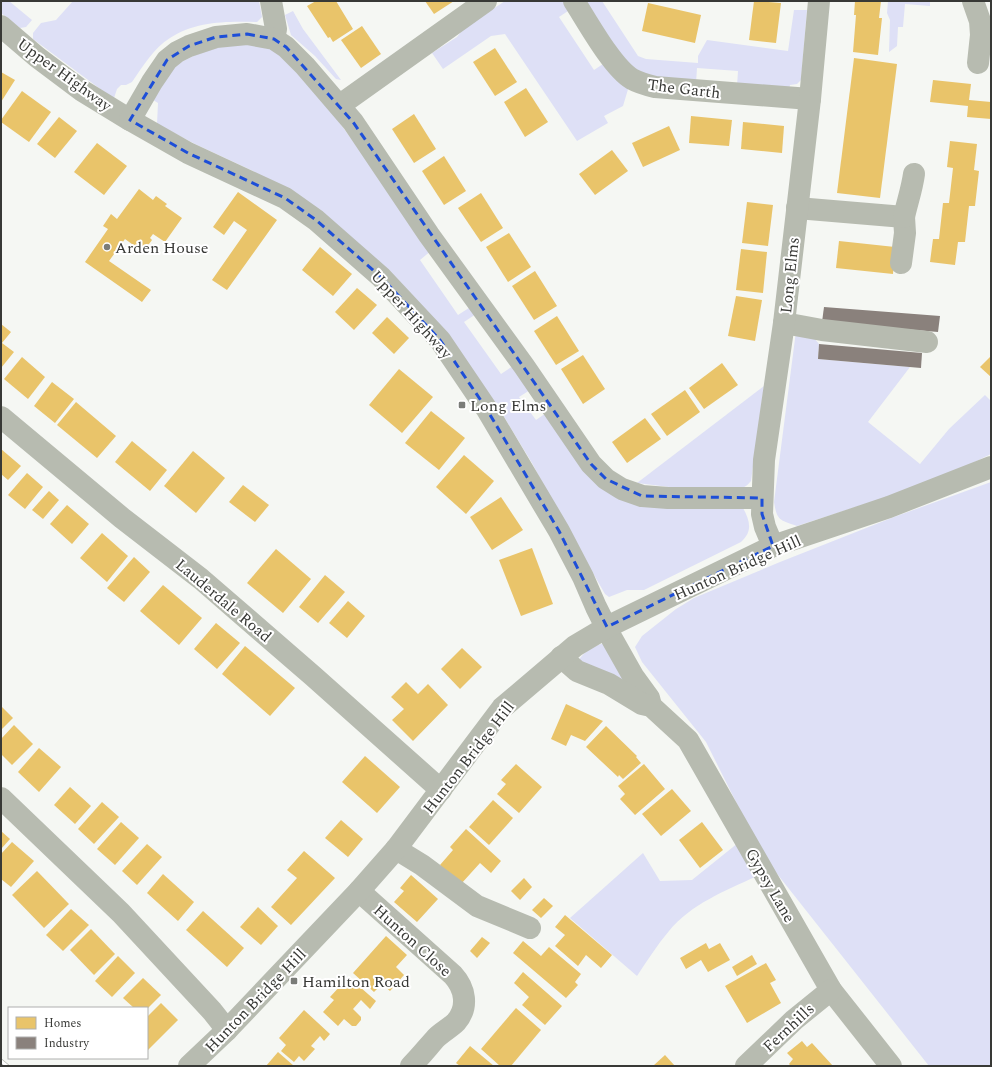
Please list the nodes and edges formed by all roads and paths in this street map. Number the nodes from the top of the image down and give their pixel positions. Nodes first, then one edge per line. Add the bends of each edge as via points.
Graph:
1 (271, 1) edge
2 (486, 1) edge
3 (574, 1) edge
4 (819, 1) edge
5 (973, 1) edge
6 (1, 26) edge
7 (274, 39) junction
8 (978, 63) dead end
9 (810, 99) junction
10 (340, 105) junction
11 (130, 120) junction
12 (914, 174) dead end
13 (797, 208) junction
14 (904, 217) junction
15 (902, 263) dead end
16 (784, 323) junction
17 (927, 342) dead end
18 (1, 417) edge
19 (991, 467) edge
20 (762, 498) junction
21 (773, 546) junction
22 (607, 628) junction
23 (561, 657) junction
24 (651, 706) junction
25 (441, 790) junction
26 (1, 798) edge
27 (396, 849) junction
28 (359, 891) junction
29 (530, 928) dead end
30 (831, 990) junction
31 (227, 1030) junction
32 (190, 1066) edge
33 (411, 1066) edge
34 (746, 1066) edge
35 (891, 1066) edge

1 - 7 street via 276,28
2 - 10 street
3 - 9 street, The Garth via 615,63 631,78 642,84
4 - 9 street, Long Elms
5 - 8 street via 980,21 973,35
6 - 11 street, Upper Highway via 36,57 81,90
7 - 10 street, Upper Highway via 305,66
7 - 11 street, Upper Highway via 247,34 216,37 188,46 168,60
9 - 13 street, Long Elms
10 - 20 street, Upper Highway via 591,464 606,479 622,490 642,496
11 - 22 street, Upper Highway via 188,153 285,198 316,220 381,277 440,340 486,408 559,531
12 - 14 street
13 - 14 street
13 - 16 street, Long Elms
14 - 15 street
16 - 17 street
16 - 20 street, Long Elms via 764,460
18 - 25 street, Lauderdale Road via 201,580
19 - 21 street, Hunton Bridge Hill via 889,507
20 - 21 street, Long Elms via 762,514
21 - 22 street, Hunton Bridge Hill
22 - 23 street, Hunton Bridge Hill
22 - 24 street, Gypsy Lane via 633,676 649,698
23 - 24 street, Gypsy Lane via 577,671 609,684 642,704
23 - 25 street, Hunton Bridge Hill via 502,708
24 - 30 street, Gypsy Lane via 688,740
25 - 27 street, Hunton Bridge Hill
26 - 31 street via 121,913
27 - 28 street, Hunton Bridge Hill
27 - 29 street via 477,906
28 - 31 street, Hunton Bridge Hill
28 - 33 street, Hunton Close via 453,974 464,992 464,1004 456,1022 437,1037
30 - 34 street, Fernhills via 794,1020
30 - 35 street, Gypsy Lane
31 - 32 street, Hunton Bridge Hill

